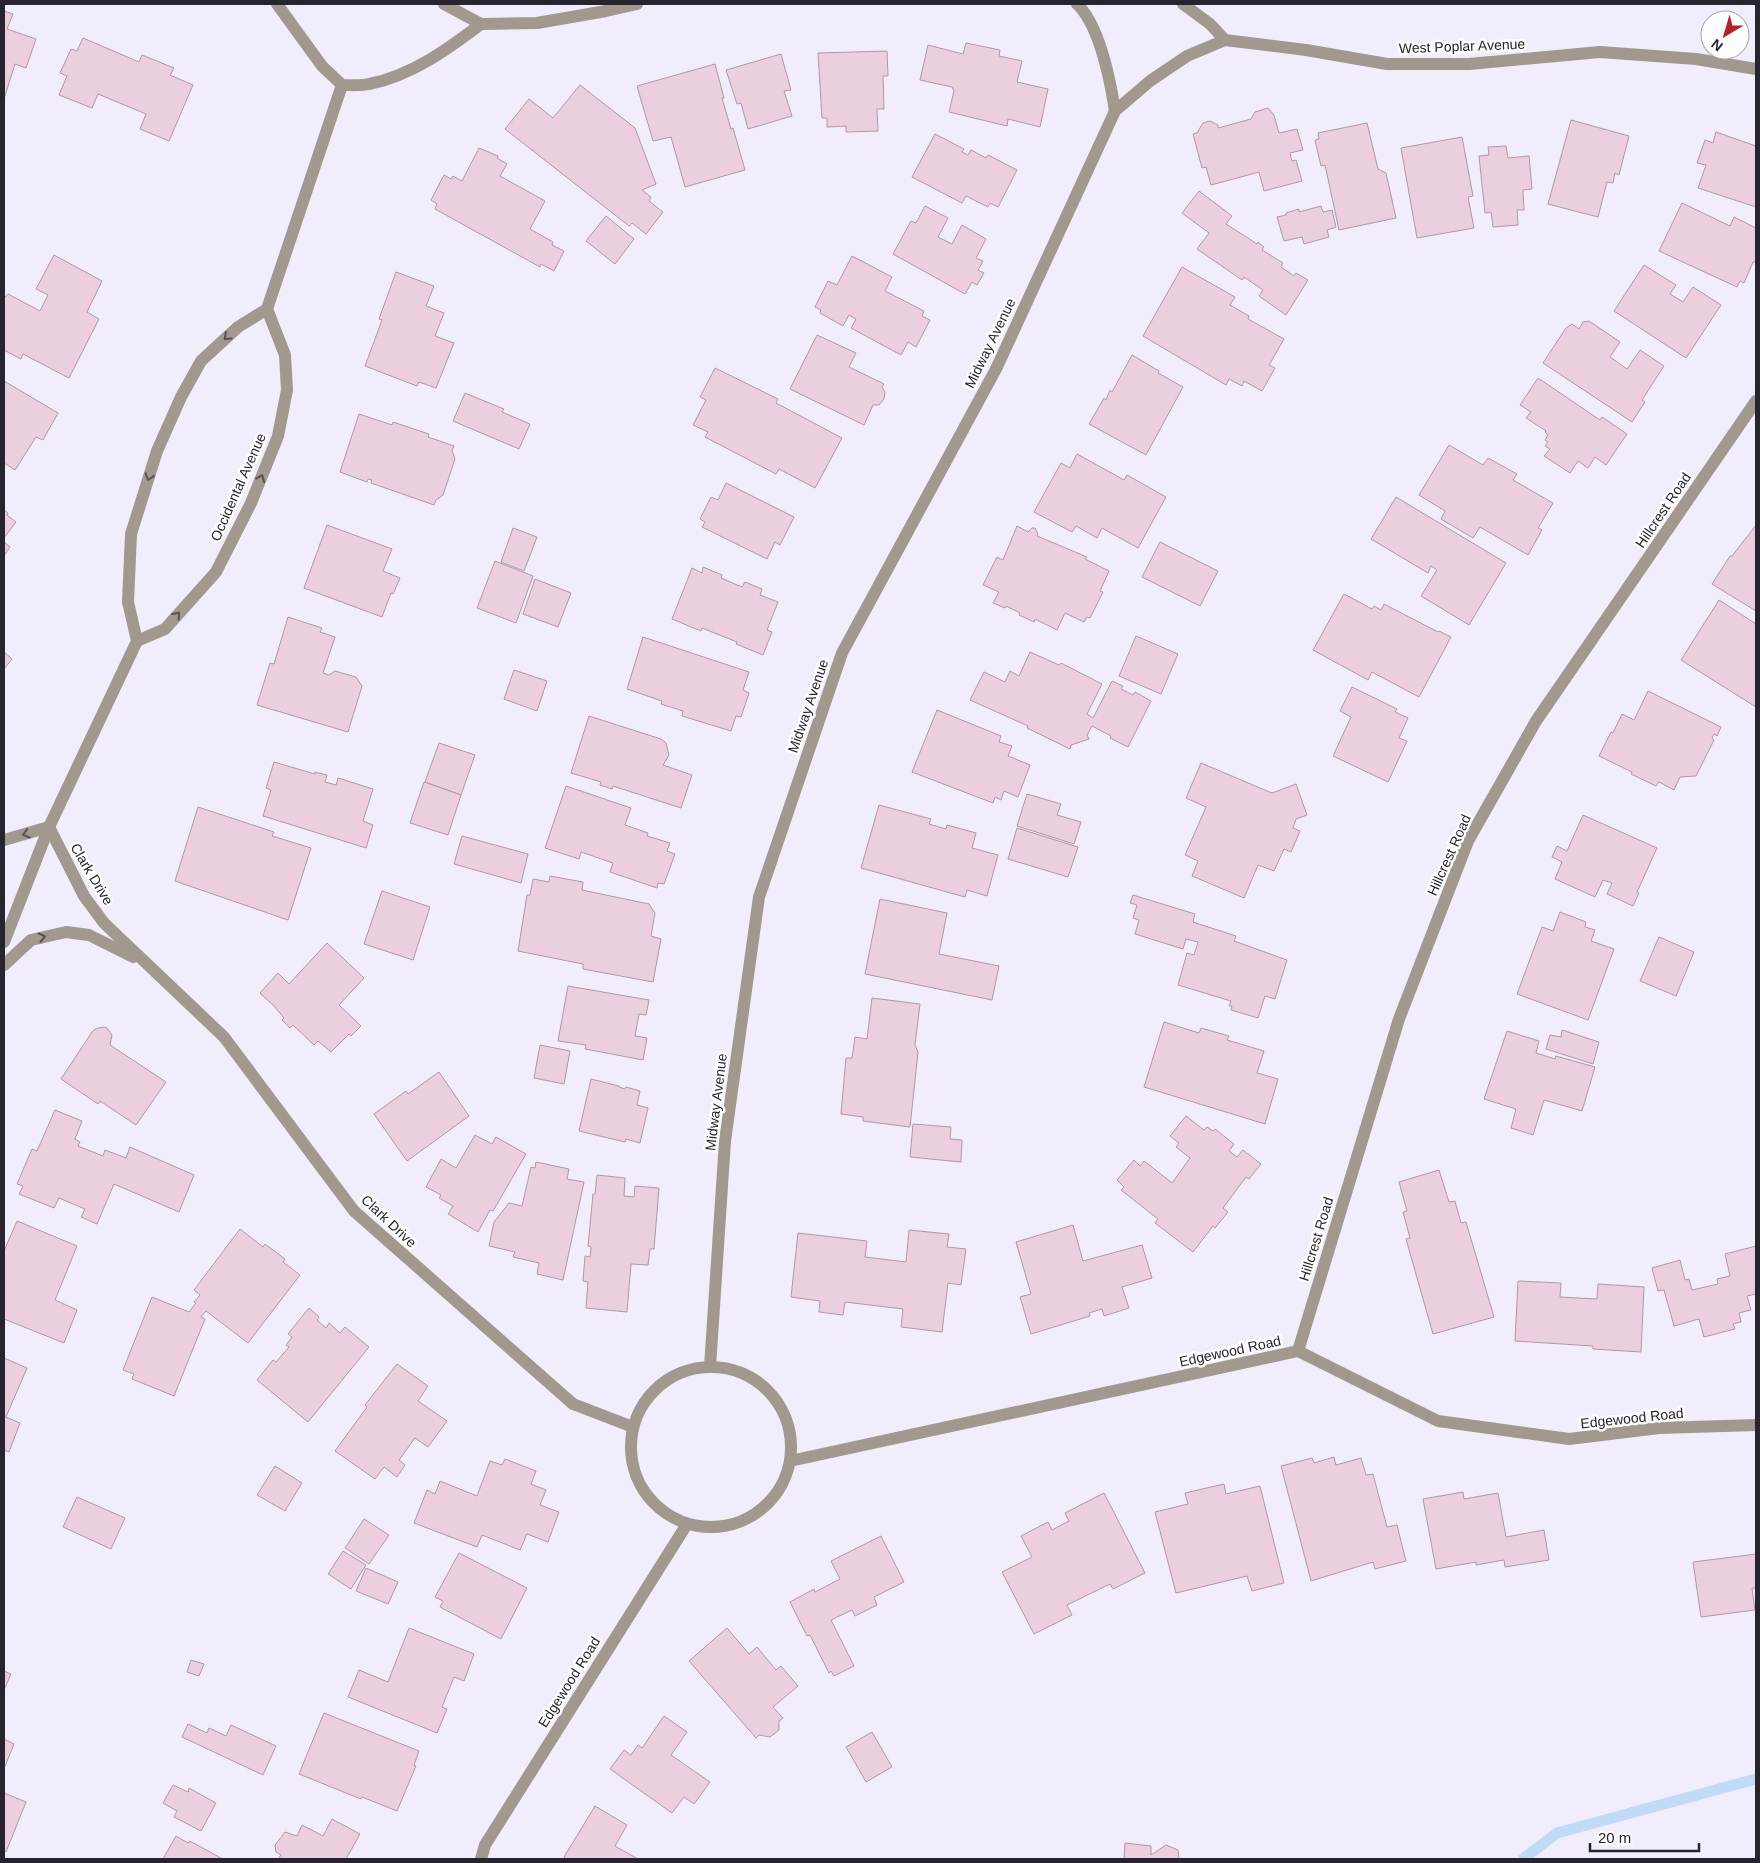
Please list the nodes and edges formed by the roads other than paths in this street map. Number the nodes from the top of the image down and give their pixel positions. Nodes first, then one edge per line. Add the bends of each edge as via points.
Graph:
1 (277, 4) edge
2 (444, 4) edge
3 (637, 4) edge
4 (1077, 4) edge
5 (1183, 4) edge
6 (481, 24) junction
7 (1225, 40) junction
8 (1756, 69) edge
9 (342, 85) junction
10 (1115, 111) junction
11 (267, 309) junction
12 (1756, 401) edge
13 (137, 641) junction
14 (49, 827) junction
15 (4, 840) edge
16 (4, 942) edge
17 (4, 965) edge
18 (148, 965) junction
19 (1298, 1351) junction
20 (710, 1367) junction
21 (1756, 1425) edge
22 (633, 1427) junction
23 (790, 1461) junction
24 (687, 1524) junction
25 (485, 1844) junction
26 (474, 1859) edge
27 (481, 1859) edge

1 - 9 street via 322,66
2 - 6 street
3 - 6 street via 537,22
4 - 10 street via 1086,13 1100,47 1110,77
5 - 7 street
6 - 9 street via 434,57 398,75 368,84
7 - 8 street, West Poplar Avenue via 1387,64 1469,64 1600,52 1696,59
7 - 10 street, Midway Avenue via 1188,56
9 - 11 street
10 - 20 street, Midway Avenue via 996,369 842,652 759,897 725,1141
11 -> 13 street via 238,327 201,361 180,397 157,451 131,534 128,602
13 -> 11 street, Occidental Avenue via 165,628 216,572 251,503 278,436 287,390 284,355
12 - 19 street, Hillcrest Road via 1536,721 1468,841 1399,1019
13 - 14 street
14 -> 15 street
14 - 16 street
14 - 18 street, Clark Drive via 84,896 104,922
17 -> 18 street, Clark Drive via 30,940 66,932 89,935
18 - 22 street, Clark Drive via 224,1037 354,1211 573,1404
19 - 21 street, Edgewood Road via 1438,1421 1569,1439 1659,1428
19 - 23 street, Edgewood Road
20 - 22 street via 684,1371 662,1384 644,1403
20 - 23 street via 733,1370 754,1380 772,1396 784,1415 791,1438
22 - 24 street via 631,1451 636,1475 648,1496 665,1513
23 - 24 street via 781,1487 764,1508 741,1522 714,1528
24 - 25 street, Edgewood Road
25 - 26 street
25 - 27 street, Edgewood Road

